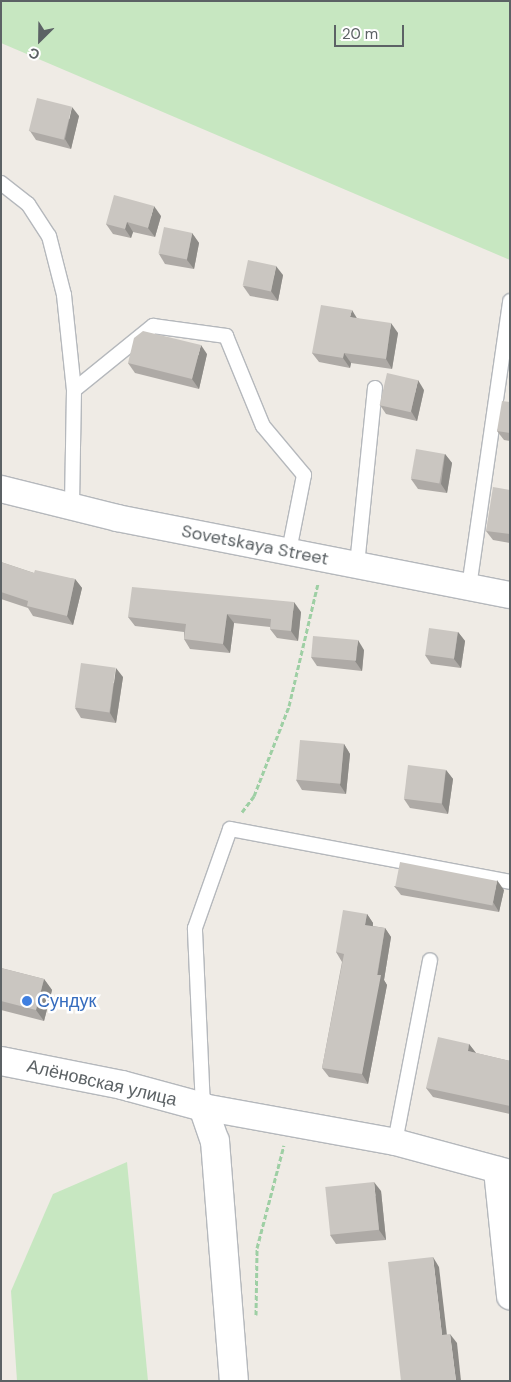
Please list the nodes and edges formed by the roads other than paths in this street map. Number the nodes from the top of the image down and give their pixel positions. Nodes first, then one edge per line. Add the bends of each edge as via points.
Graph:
1 (1, 183) edge
2 (510, 301) edge
3 (375, 388) dead end
4 (74, 390) junction
5 (1, 489) edge
6 (72, 506) junction
7 (289, 552) junction
8 (357, 565) junction
9 (469, 587) junction
10 (510, 595) edge
11 (510, 882) edge
12 (430, 960) dead end
13 (1, 1061) edge
14 (203, 1107) junction
15 (395, 1142) junction
16 (503, 1172) edge
17 (510, 1296) edge
18 (234, 1381) edge

1 - 4 lane via 28,204 49,236 64,295
2 - 9 lane
3 - 8 lane
4 - 6 lane
4 - 7 lane via 153,326 226,336 263,426 304,475
5 - 6 street, Sovetskaya Street
6 - 7 street, Sovetskaya Street
7 - 8 street, Sovetskaya Street
8 - 9 street, Sovetskaya Street
9 - 10 street, Sovetskaya Street
11 - 14 lane via 230,829 195,928
12 - 15 lane
13 - 14 street, Алёновская улица via 122,1085
14 - 15 street
14 - 18 street via 215,1141
15 - 16 street
16 - 17 street

